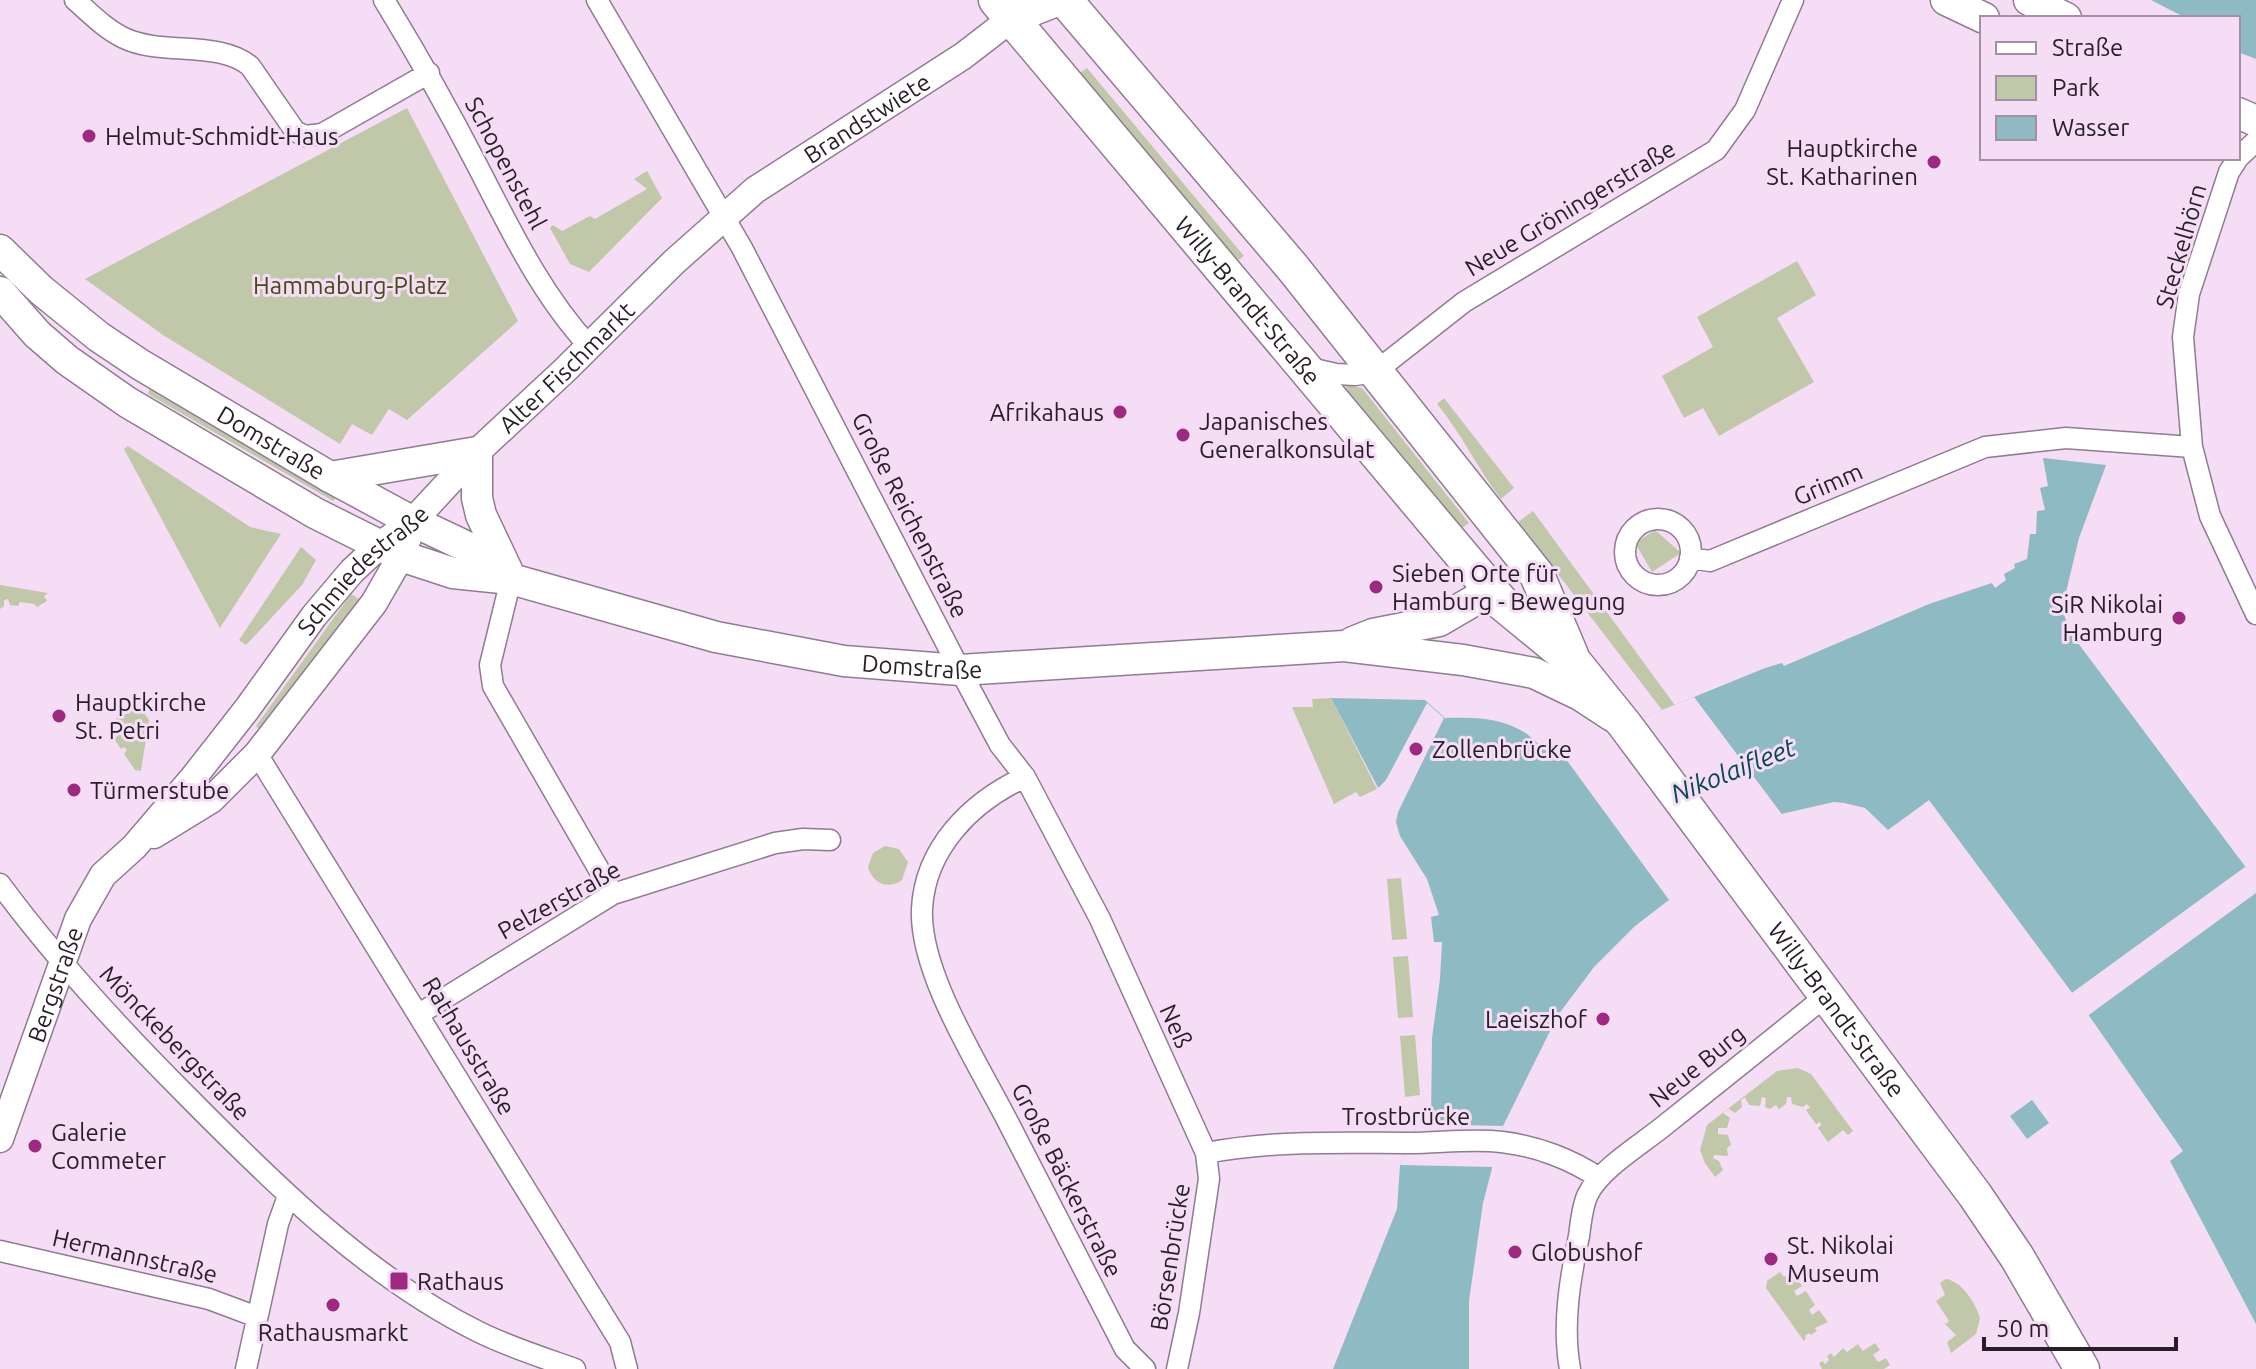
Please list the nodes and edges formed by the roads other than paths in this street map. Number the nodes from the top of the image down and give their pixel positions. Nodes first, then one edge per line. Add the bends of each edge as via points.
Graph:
1 (75, 0) edge
2 (384, 0) edge
3 (597, 0) edge
4 (1059, 0) edge
5 (1065, 0) edge
6 (1793, 0) edge
7 (1946, 0) edge
8 (2029, 0) edge
9 (1010, 6) edge
10 (1980, 16) edge
11 (2062, 16) edge
12 (429, 73) junction
13 (2256, 141) edge
14 (2240, 156) edge
15 (2237, 160) edge
16 (724, 215) junction
17 (0, 250) edge
18 (0, 292) edge
19 (589, 346) junction
20 (1304, 367) junction
21 (1375, 372) junction
22 (2192, 447) junction
23 (477, 452) junction
24 (330, 477) junction
25 (413, 521) junction
26 (390, 551) junction
27 (1690, 558) dead end
28 (511, 579) junction
29 (1492, 590) junction
30 (2256, 614) edge
31 (1344, 646) junction
32 (1575, 663) junction
33 (960, 670) junction
34 (1625, 725) junction
35 (231, 730) joint
36 (257, 754) junction
37 (1025, 777) junction
38 (830, 840) dead end
39 (134, 847) junction
40 (0, 884) edge
41 (613, 894) junction
42 (1100, 919) joint
43 (64, 963) junction
44 (1827, 995) junction
45 (419, 1014) junction
46 (0, 1139) edge
47 (1206, 1153) junction
48 (1599, 1178) junction
49 (288, 1196) junction
50 (0, 1251) edge
51 (257, 1317) junction
52 (246, 1369) edge
53 (575, 1369) edge
54 (627, 1369) edge
55 (1145, 1369) edge
56 (1177, 1369) edge
57 (1570, 1369) edge
58 (2082, 1369) edge

1 - 12 street via 125,39 243,61 295,131 305,136 322,134
2 - 12 street, Schopenstehl
3 - 16 street, Große Reichenstraße
4 - 9 main road, Brandstwiete
5 - 21 main road, Willy-Brandt-Straße
6 - 21 street, Neue Gröningerstraße via 1745,110 1716,150 1464,302
7 - 10 main road
8 - 11 main road
9 - 16 street, Brandstwiete via 963,56
9 - 20 main road, Willy-Brandt-Straße
12 - 19 street, Schopenstehl via 552,301
13 - 14 street, Steckelhörn
15 - 22 street, Steckelhörn via 2189,294 2183,337
16 - 19 street, Alter Fischmarkt
16 - 33 street, Große Reichenstraße
17 - 24 main road, Domstraße via 99,337
18 - 26 main road, Domstraße via 67,360 141,410
19 - 23 street, Alter Fischmarkt
20 - 21 street via 1336,374
20 - 29 main road, Willy-Brandt-Straße
21 - 32 main road, Willy-Brandt-Straße via 1537,575
22 - 27 street, Grimm via 2066,438 1985,447 1710,561
22 - 30 street, Steckelhörn via 2210,516
23 - 24 main road
23 - 25 street, Alter Fischmarkt
23 - 28 main road via 481,515
24 - 25 main road, Domstraße
25 - 26 street, Schmiedestraße
25 - 28 main road, Domstraße via 482,554
26 - 28 main road, Domstraße via 453,573
26 - 35 street, Schmiedestraße via 352,571
26 - 36 street, Schmiedestraße via 374,603
28 - 33 main road, Domstraße via 768,649
28 - 41 street via 490,665 493,686
29 - 31 main road, Domstraße via 1439,621 1373,634
29 - 32 main road, Willy-Brandt-Straße
31 - 33 main road, Domstraße
31 - 34 main road, Domstraße via 1534,673
32 - 34 main road, Willy-Brandt-Straße
33 - 37 street, Große Reichenstraße via 1000,745
34 - 44 main road, Willy-Brandt-Straße
35 - 39 street, Bergstraße
36 - 39 street, Bergstraße via 211,800
36 - 45 street, Rathausstraße
37 - 42 street, Große Reichenstraße
37 - 55 street, Große Bäckerstraße via 983,801 936,855 922,917 926,946 950,1011 1125,1349
38 - 41 street, Pelzerstraße via 775,843
39 - 43 street, Bergstraße via 95,885
40 - 43 street, Mönckebergstraße
41 - 45 street, Pelzerstraße
42 - 47 street, Neß
43 - 46 street, Bergstraße
43 - 49 street, Mönckebergstraße via 146,1055
44 - 48 street, Neue Burg
44 - 58 main road, Willy-Brandt-Straße via 1975,1195
45 - 54 street, Rathausstraße via 620,1342
47 - 48 street, Trostbrücke via 1304,1142 1500,1141 1580,1165
47 - 56 street, Börsenbrücke via 1209,1179
48 - 57 street via 1587,1196 1567,1304
49 - 51 street
49 - 53 street via 437,1309 481,1333
50 - 51 street, Hermannstraße via 209,1299
51 - 52 street

